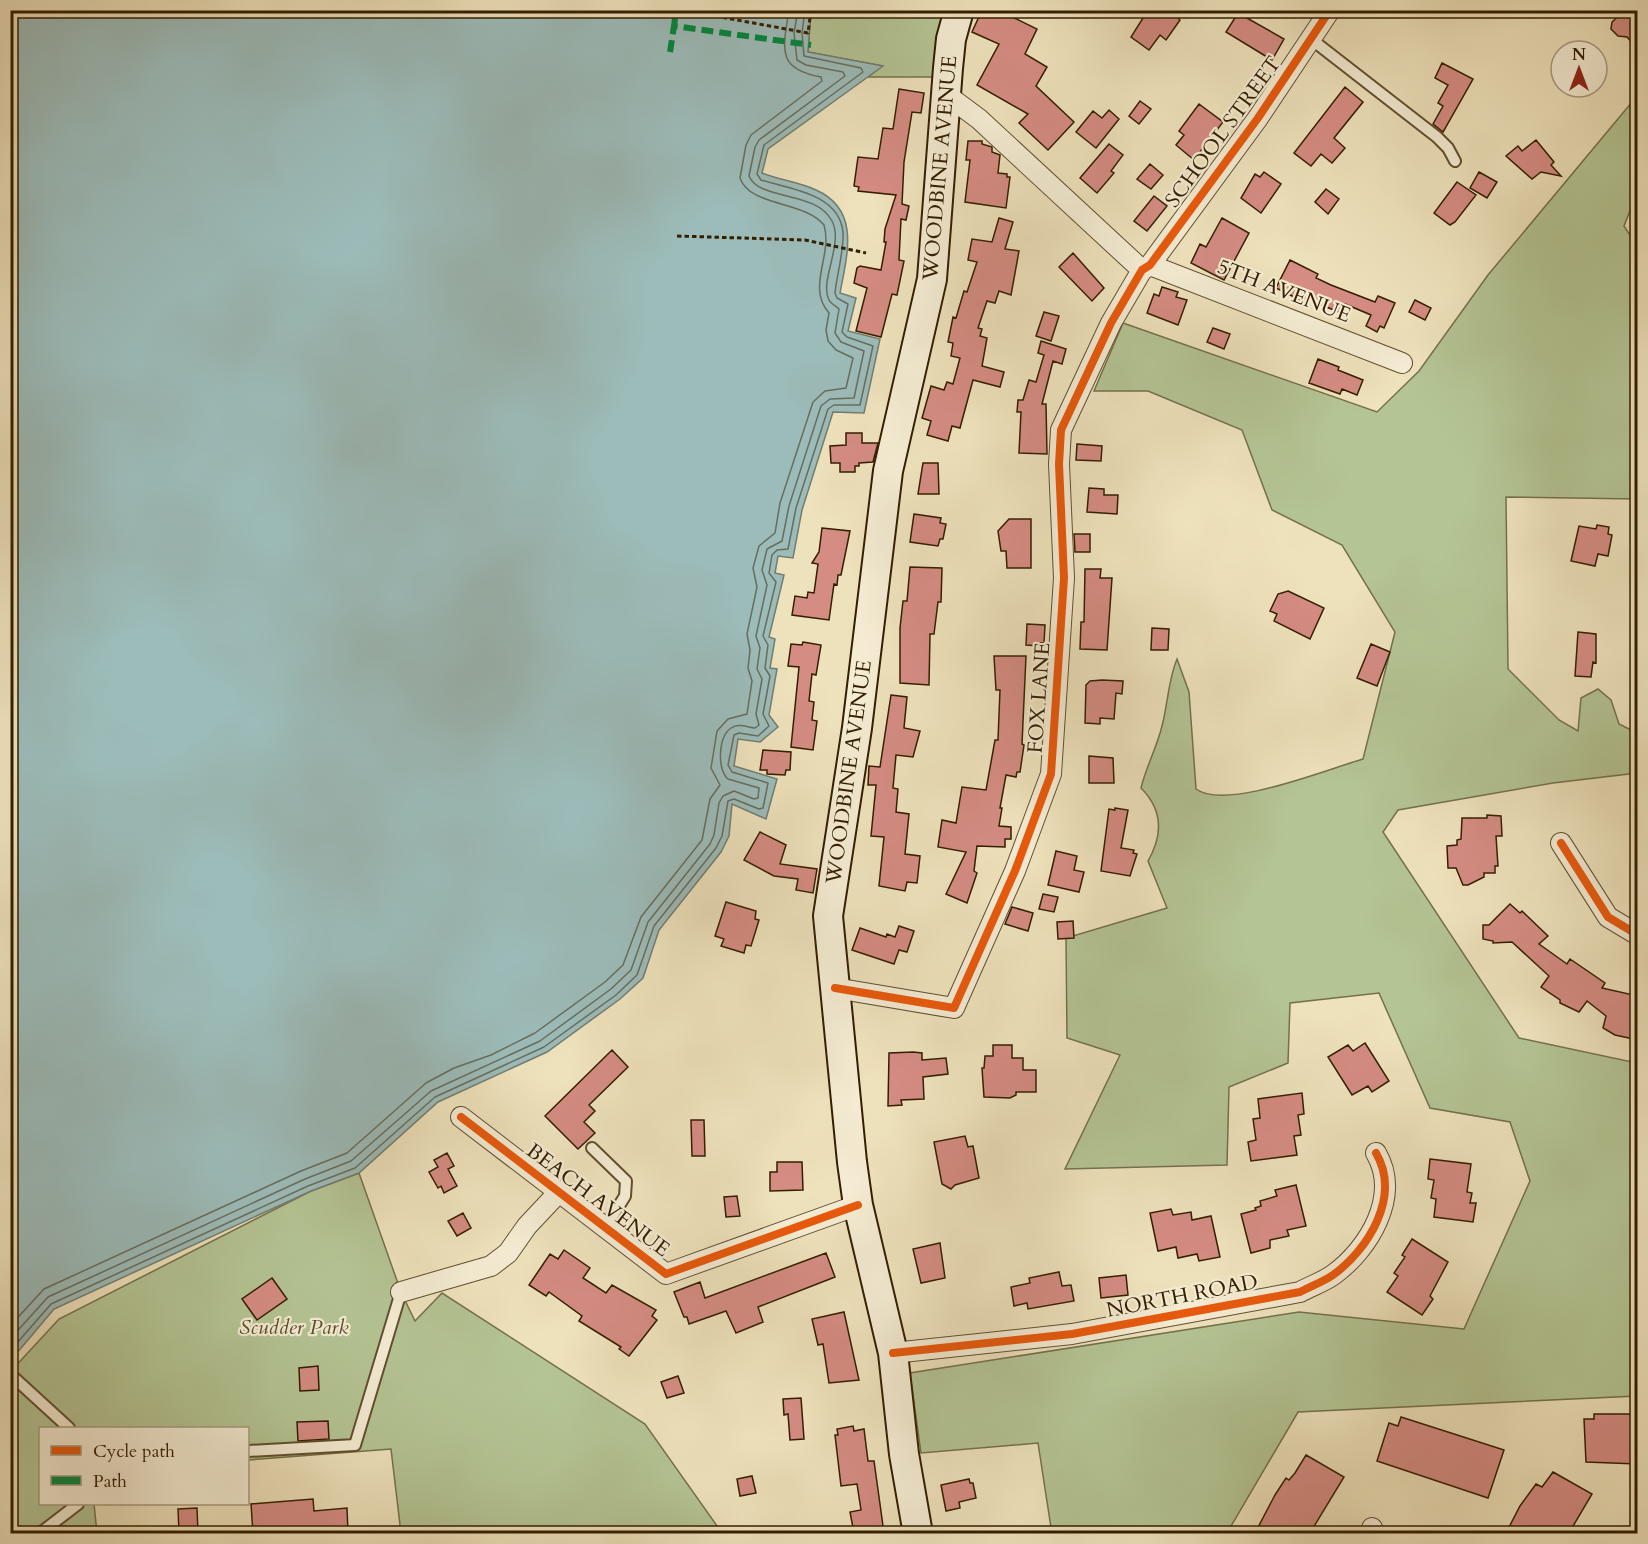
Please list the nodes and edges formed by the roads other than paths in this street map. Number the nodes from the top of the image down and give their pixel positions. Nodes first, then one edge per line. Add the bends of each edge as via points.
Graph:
1 (959, 10) edge
2 (1330, 10) edge
3 (1311, 39) junction
4 (948, 96) junction
5 (1455, 161) dead end
6 (1146, 267) junction
7 (1402, 363) dead end
8 (1561, 843) dead end
9 (1638, 935) edge
10 (835, 988) junction
11 (461, 1117) dead end
12 (592, 1148) dead end
13 (1376, 1153) dead end
14 (558, 1192) junction
15 (858, 1205) junction
16 (605, 1228) junction
17 (401, 1292) joint
18 (893, 1353) junction
19 (10, 1374) edge
20 (68, 1427) edge
21 (249, 1451) edge
22 (75, 1505) edge
23 (39, 1533) edge
24 (918, 1533) edge

1 - 4 main road, WOODBINE AVENUE via 951,39
2 - 3 street, SCHOOL STREET
3 - 5 lane via 1437,137
3 - 6 street, SCHOOL STREET via 1258,118
4 - 6 street, 5TH AVENUE
4 - 10 main road, WOODBINE AVENUE via 932,279 888,471 857,728 828,916
6 - 7 street, 5TH AVENUE
6 - 10 street, FOX LANE via 1111,323 1061,430 1064,578 1051,774 1015,871 954,1008
8 - 9 street via 1608,917
10 - 15 main road, WOODBINE AVENUE
11 - 14 street, BEACH AVENUE
12 - 16 lane via 626,1181 625,1196
13 - 18 street, NORTH ROAD via 1385,1183 1376,1224 1360,1251 1340,1269 1300,1292 1072,1334
14 - 16 street, BEACH AVENUE
14 - 17 street via 508,1252 490,1266
15 - 16 street, BEACH AVENUE via 666,1274
15 - 18 main road, WOODBINE AVENUE
17 - 21 lane via 356,1445
18 - 24 main road, WOODBINE AVENUE
19 - 20 lane
22 - 23 lane

